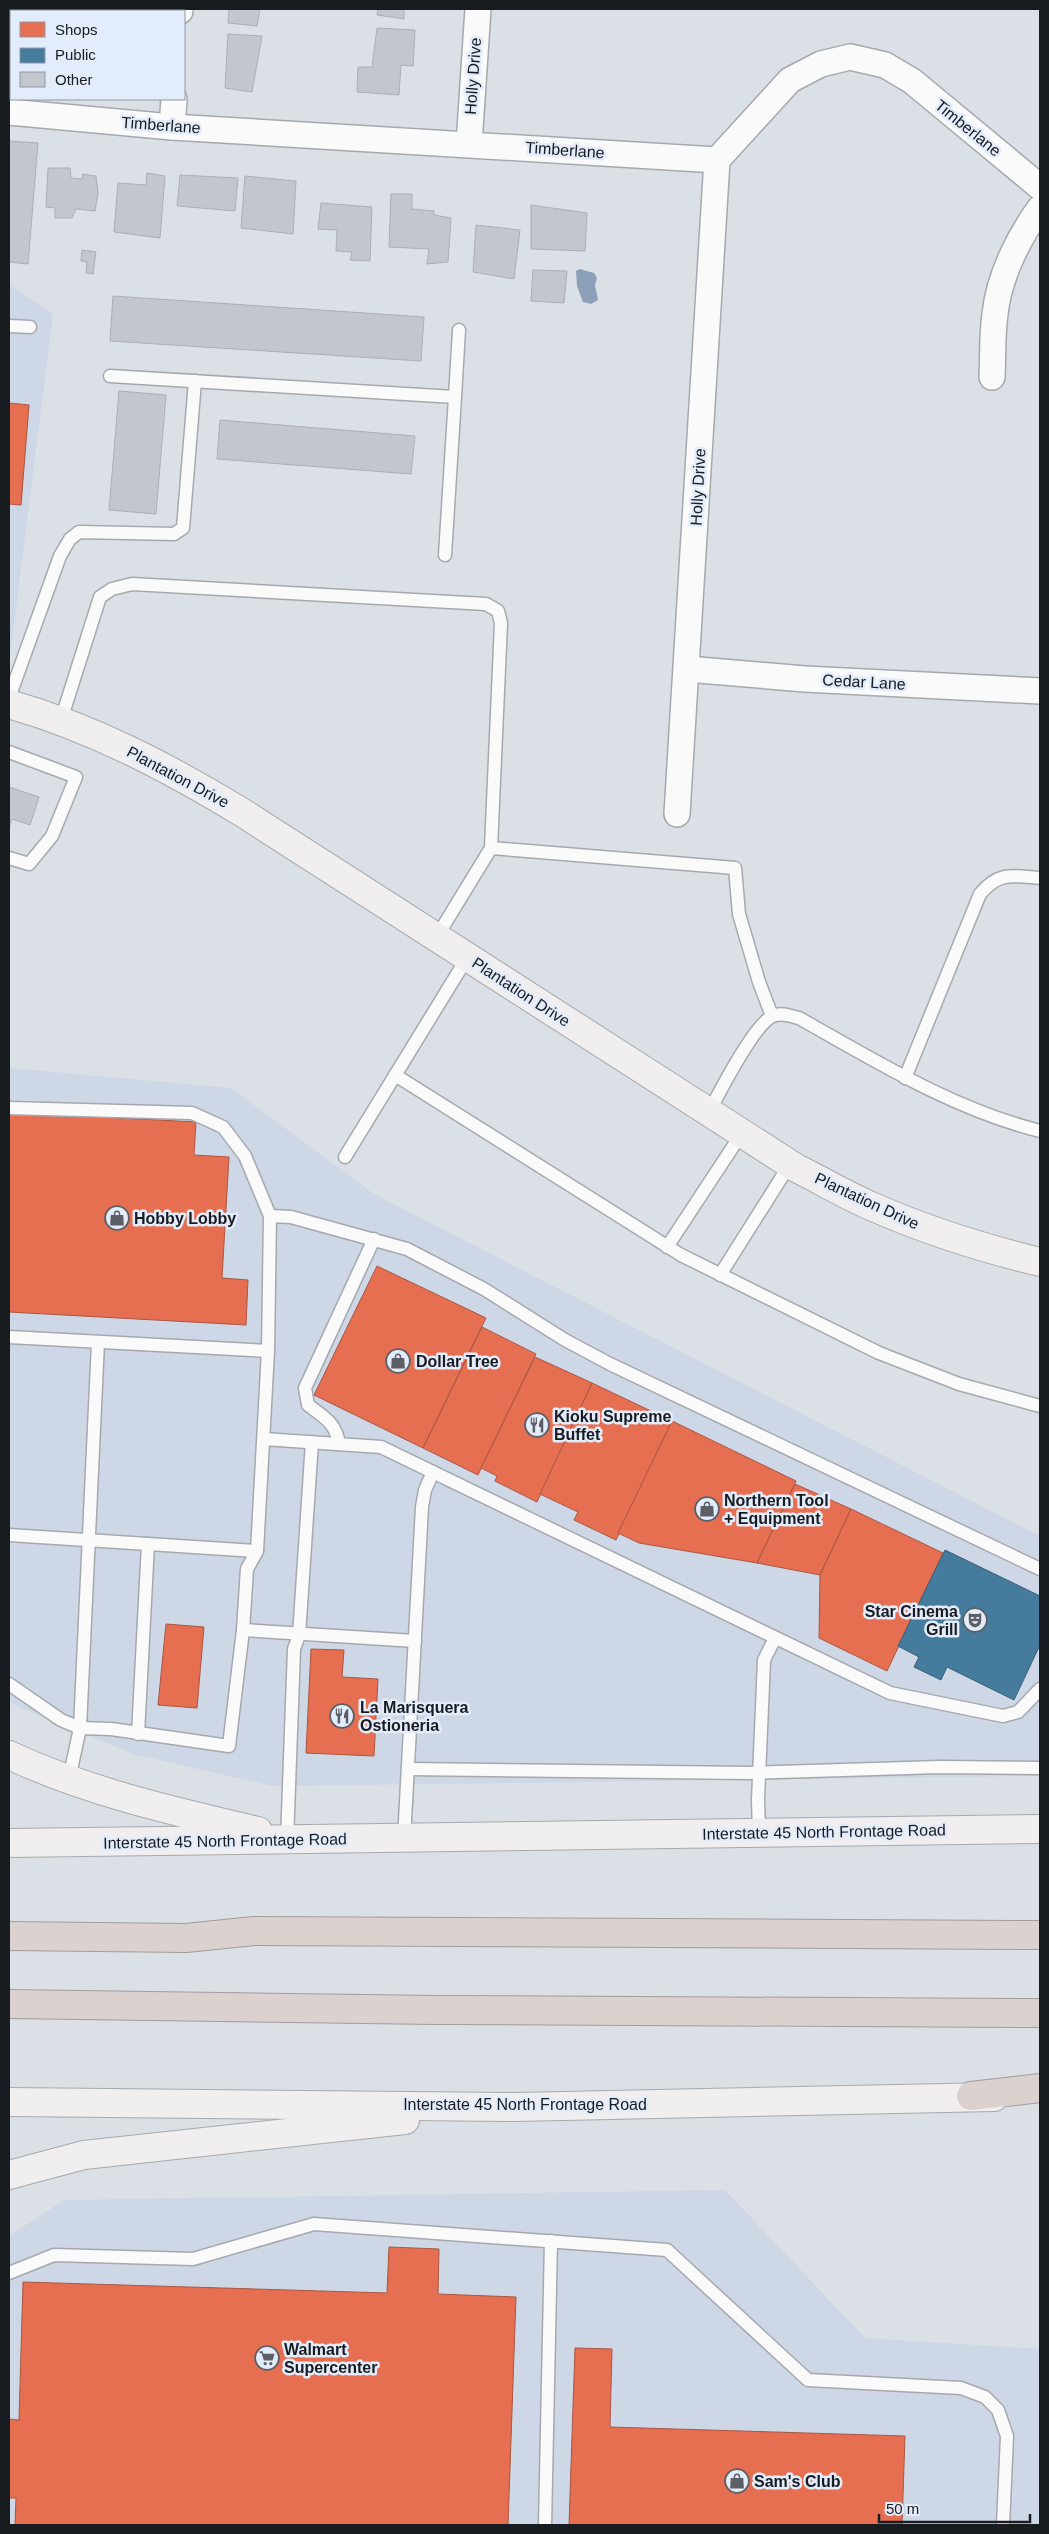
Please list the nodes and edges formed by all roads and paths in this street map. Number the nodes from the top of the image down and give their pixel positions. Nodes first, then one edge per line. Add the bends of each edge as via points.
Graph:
1 (478, 9) edge
2 (174, 100) edge
3 (9, 112) edge
4 (172, 127) junction
5 (469, 144) junction
6 (718, 160) junction
7 (1040, 187) edge
8 (1040, 208) edge
9 (9, 326) edge
10 (30, 327) dead end
11 (459, 330) dead end
12 (110, 376) dead end
13 (992, 377) dead end
14 (195, 381) junction
15 (455, 397) junction
16 (445, 555) dead end
17 (687, 669) junction
18 (1040, 691) edge
19 (9, 698) edge
20 (9, 704) edge
21 (61, 720) junction
22 (9, 752) edge
23 (677, 814) dead end
24 (491, 848) junction
25 (9, 858) edge
26 (1040, 878) edge
27 (436, 938) junction
28 (467, 958) junction
29 (772, 1016) junction
30 (395, 1075) junction
31 (905, 1078) junction
32 (9, 1108) edge
33 (709, 1112) junction
34 (1040, 1131) edge
35 (742, 1133) junction
36 (345, 1157) dead end
37 (790, 1164) junction
38 (270, 1216) junction
39 (374, 1239) junction
40 (667, 1247) junction
41 (1040, 1262) edge
42 (720, 1275) junction
43 (9, 1337) edge
44 (98, 1342) junction
45 (268, 1351) junction
46 (1040, 1406) edge
47 (264, 1439) junction
48 (312, 1442) junction
49 (339, 1444) junction
50 (433, 1472) junction
51 (9, 1535) edge
52 (90, 1539) junction
53 (148, 1544) junction
54 (257, 1552) junction
55 (1040, 1570) edge
56 (243, 1630) junction
57 (299, 1635) junction
58 (775, 1638) junction
59 (415, 1641) junction
60 (9, 1684) edge
61 (1040, 1689) edge
62 (80, 1728) junction
63 (138, 1734) junction
64 (9, 1755) edge
65 (1040, 1768) edge
66 (409, 1769) junction
67 (759, 1773) junction
68 (69, 1779) junction
69 (1040, 1829) edge
70 (759, 1833) junction
71 (404, 1839) junction
72 (284, 1841) junction
73 (9, 1843) edge
74 (1040, 1934) edge
75 (9, 1936) edge
76 (9, 2004) edge
77 (1040, 2013) edge
78 (1040, 2088) edge
79 (972, 2096) junction
80 (1040, 2098) edge
81 (9, 2102) edge
82 (516, 2107) junction
83 (9, 2175) edge
84 (551, 2241) junction
85 (9, 2273) edge
86 (545, 2525) edge
87 (1003, 2525) edge

1 - 5 street, Holly Drive
2 - 4 street
3 - 4 street, Timberlane
4 - 5 street, Timberlane
5 - 6 street, Timberlane
6 - 7 street, Timberlane via 790,80 821,64 850,57 885,65 912,81
6 - 17 street, Holly Drive
8 - 13 street via 1025,229 1003,278 995,314
9 - 10 lane
11 - 15 lane
12 - 14 lane
14 - 15 lane
14 - 19 lane via 183,528 174,534 79,532 70,539 60,556
15 - 16 lane
17 - 18 street, Cedar Lane via 805,679
17 - 23 street, Holly Drive
20 - 21 main road, Plantation Drive
21 - 24 lane via 100,598 112,589 132,584 486,604 498,611 501,623
21 - 27 main road, Plantation Drive via 174,771
22 - 25 lane via 76,777 52,836 29,864
24 - 27 lane
24 - 29 lane via 735,868 739,914 758,982
26 - 31 lane via 1003,876 989,883 980,894
27 - 28 main road, Plantation Drive
28 - 30 lane
28 - 33 main road, Plantation Drive
29 - 31 lane via 785,1014 799,1018
29 - 33 lane via 760,1027 734,1066
30 - 36 lane
30 - 40 lane
31 - 34 lane via 951,1102 1010,1124
32 - 38 lane via 192,1113 223,1127 245,1156
33 - 35 main road, Plantation Drive
35 - 37 main road, Plantation Drive
35 - 40 lane
37 - 41 main road, Plantation Drive via 870,1206 932,1230
37 - 42 lane
38 - 39 lane via 291,1217
38 - 45 lane
39 - 49 lane via 305,1388 308,1405 333,1423
39 - 55 lane via 406,1249 484,1289 610,1364
40 - 42 lane
42 - 46 lane via 879,1352 959,1384
43 - 44 lane
44 - 45 lane
44 - 52 lane
45 - 47 lane
47 - 48 lane
47 - 54 lane
48 - 49 lane
48 - 57 lane
49 - 50 lane via 381,1447
50 - 58 lane
50 - 59 lane via 422,1507
51 - 52 lane
52 - 53 lane
52 - 62 lane
53 - 54 lane
53 - 63 lane
54 - 56 lane via 248,1569
56 - 57 lane
56 - 63 lane via 229,1746
57 - 59 lane
57 - 72 lane via 294,1649
58 - 61 lane via 890,1693 1002,1716 1018,1712
58 - 67 lane via 764,1660
59 - 66 lane
60 - 62 lane via 61,1720
62 - 63 lane
62 - 68 lane
64 - 68 main road
65 - 67 lane via 940,1767
66 - 67 lane
66 - 71 lane
67 - 70 lane
68 - 72 main road via 128,1800 277,1836
69 - 70 main road, Interstate 45 North Frontage Road
70 - 71 main road, Interstate 45 North Frontage Road
71 - 72 main road, Interstate 45 North Frontage Road
72 - 73 main road, Interstate 45 North Frontage Road
74 - 75 highway via 254,1930 186,1938
76 - 77 highway
78 - 79 highway
79 - 80 main road, Interstate 45 North Frontage Road
79 - 82 main road, Interstate 45 North Frontage Road
81 - 82 main road, Interstate 45 North Frontage Road
82 - 83 main road via 84,2154
84 - 85 lane via 314,2224 193,2259 54,2255
84 - 86 lane
84 - 87 lane via 667,2250 808,2380 961,2388 985,2397 998,2410 1006,2436

